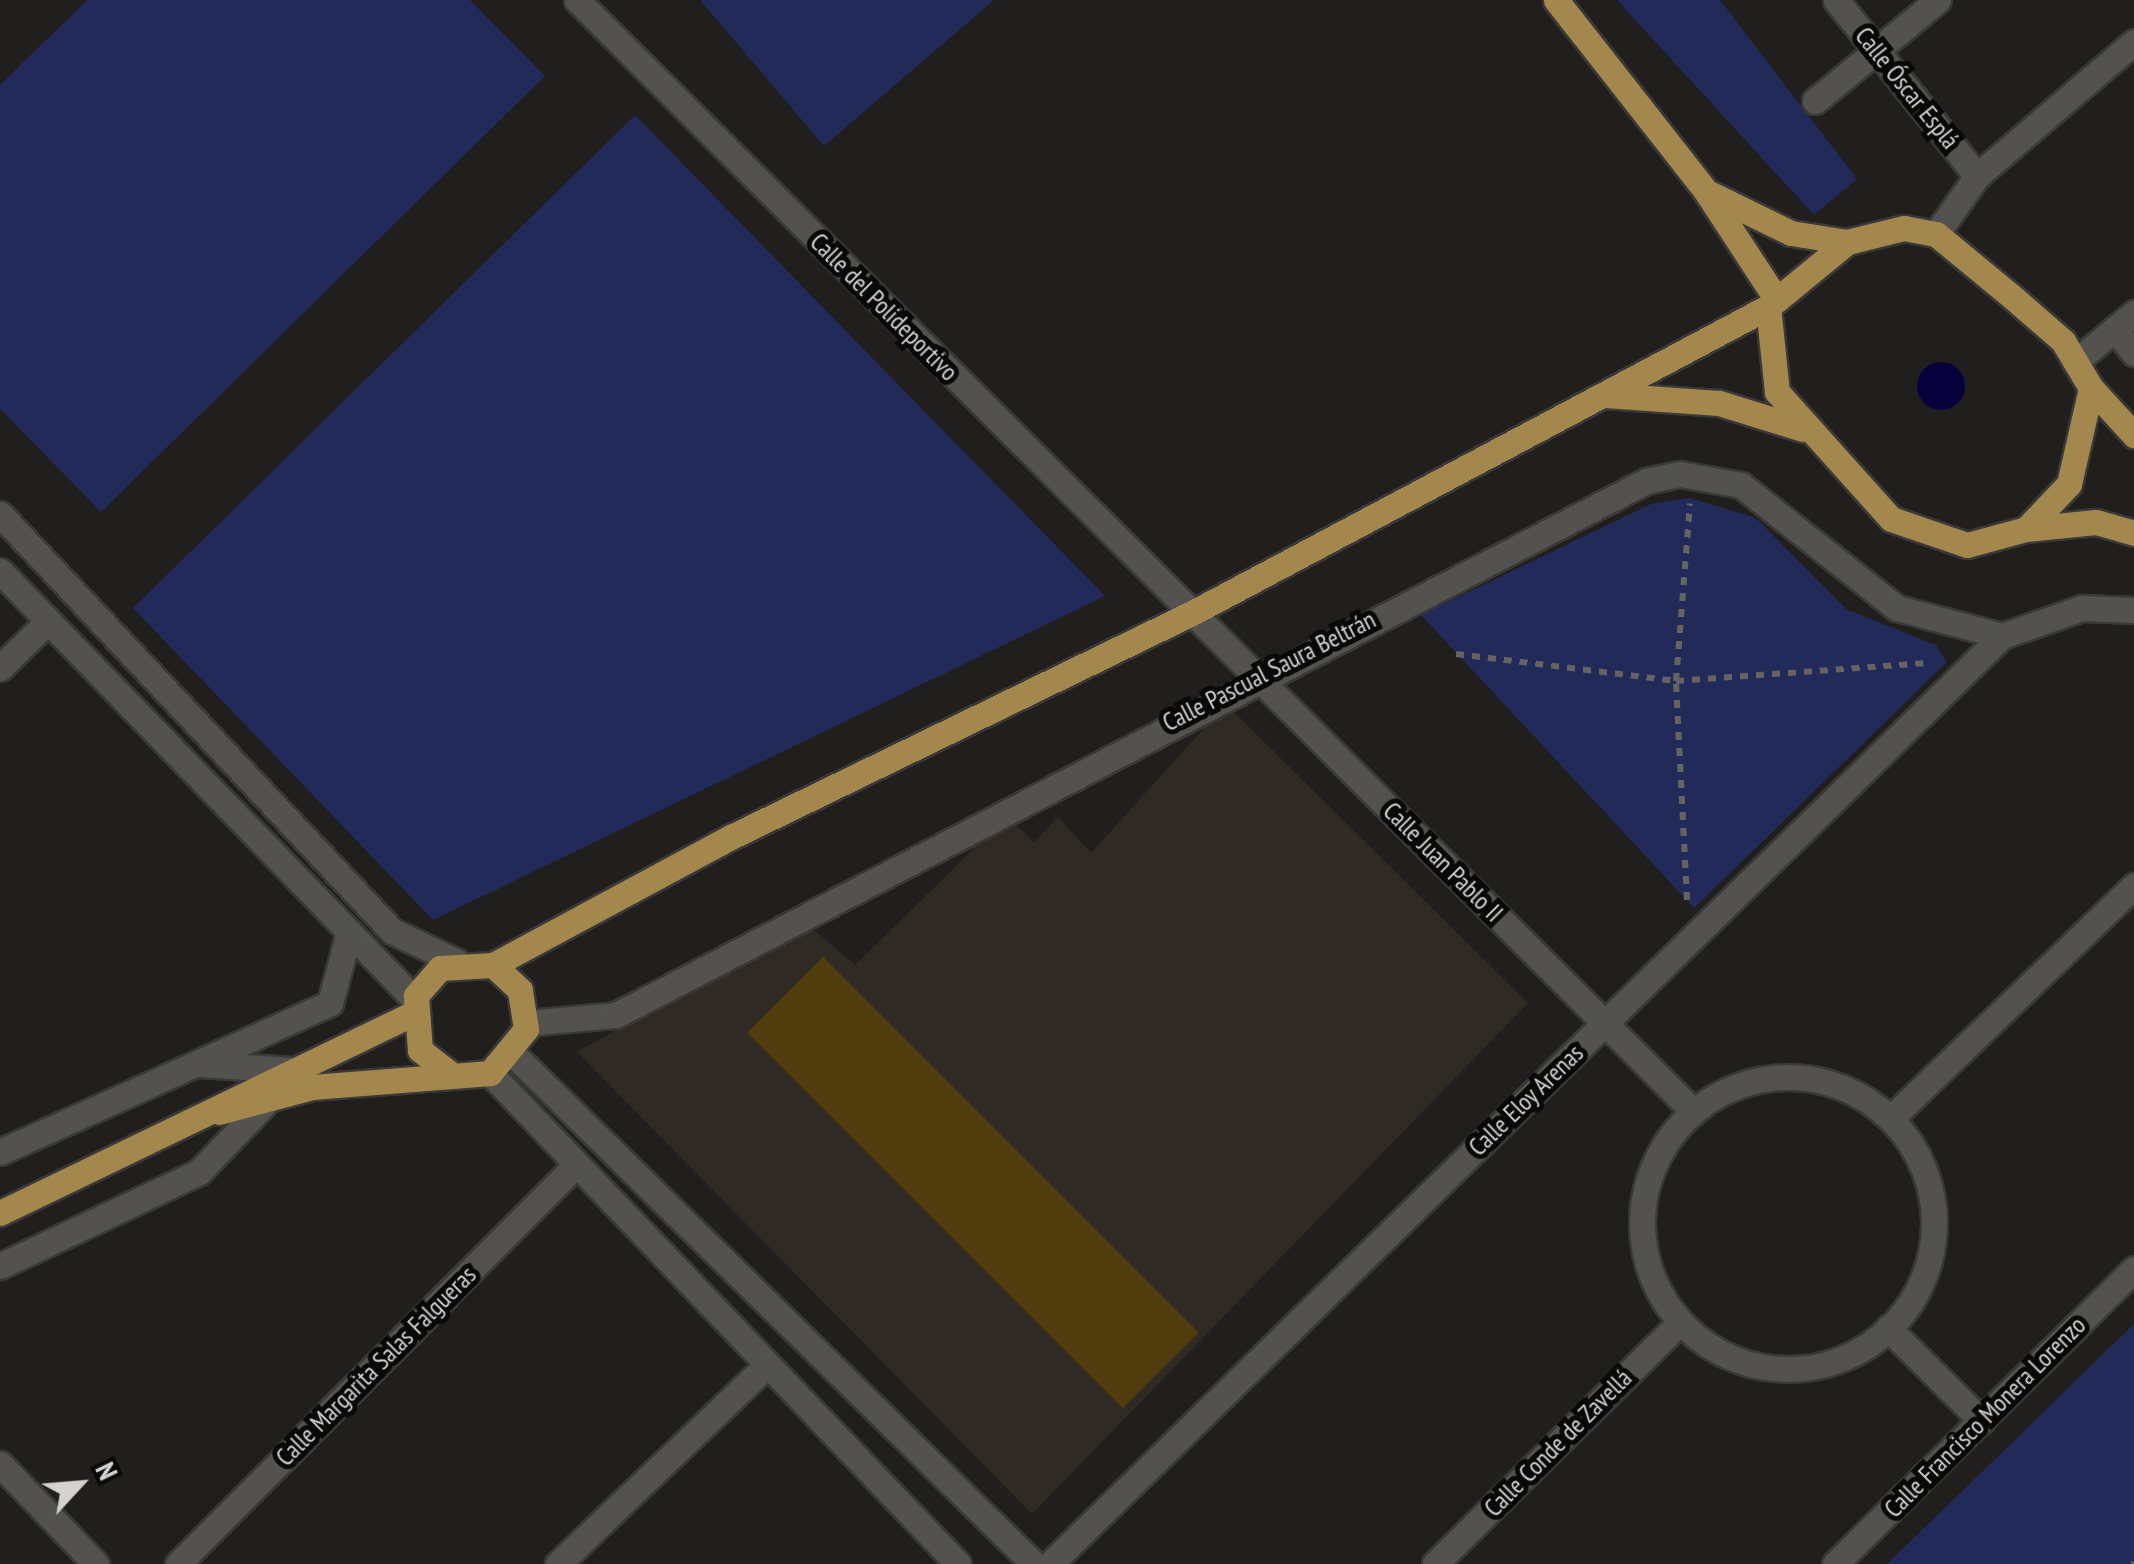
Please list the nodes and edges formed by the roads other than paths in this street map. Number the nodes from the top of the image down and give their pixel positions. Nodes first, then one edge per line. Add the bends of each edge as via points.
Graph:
1 (576, 0) edge
2 (1556, 0) edge
3 (1836, 0) edge
4 (1938, 0) edge
5 (2134, 42) edge
6 (1876, 50) junction
7 (1815, 101) dead end
8 (1978, 176) junction
9 (1705, 190) junction
10 (1936, 234) junction
11 (1848, 242) junction
12 (1772, 303) junction
13 (2124, 321) edge
14 (2134, 353) edge
15 (2076, 362) junction
16 (2091, 388) junction
17 (1605, 395) junction
18 (1803, 428) junction
19 (2134, 434) edge
20 (0, 514) edge
21 (2026, 529) junction
22 (2134, 534) edge
23 (0, 571) edge
24 (2134, 610) edge
25 (1192, 613) junction
26 (47, 622) junction
27 (2002, 636) junction
28 (0, 668) edge
29 (1258, 676) junction
30 (2134, 886) edge
31 (349, 932) junction
32 (550, 938) junction
33 (456, 962) junction
34 (493, 966) junction
35 (520, 990) junction
36 (413, 1007) junction
37 (526, 1023) junction
38 (1605, 1024) junction
39 (514, 1055) junction
40 (197, 1064) junction
41 (293, 1070) junction
42 (490, 1073) junction
43 (451, 1074) junction
44 (272, 1096) junction
45 (219, 1112) junction
46 (1694, 1112) junction
47 (1891, 1118) junction
48 (0, 1152) edge
49 (574, 1168) junction
50 (0, 1213) edge
51 (0, 1266) edge
52 (2134, 1268) edge
53 (1680, 1322) junction
54 (1888, 1328) junction
55 (766, 1366) junction
56 (1982, 1422) junction
57 (0, 1464) edge
58 (96, 1564) edge
59 (178, 1564) edge
60 (558, 1564) edge
61 (958, 1564) edge
62 (1034, 1564) edge
63 (1050, 1564) edge
64 (1435, 1564) edge
65 (1835, 1564) edge

1 - 25 street, Calle del Polideportivo
2 - 9 main road
3 - 6 street, Calle Óscar Esplá
4 - 6 street
5 - 8 street
6 - 7 street
6 - 8 street, Calle Óscar Esplá
8 - 10 street
9 - 11 main road via 1791,232
9 - 12 main road
10 - 11 main road via 1904,228
10 - 15 main road
11 - 12 main road
12 - 17 main road
12 - 18 main road via 1777,392
13 - 14 street
13 - 15 street
15 - 16 main road
16 - 19 main road
16 - 21 main road via 2070,484
17 - 18 main road via 1718,402
17 - 25 main road
18 - 21 main road via 1891,518 1967,544
20 - 33 street via 392,931
21 - 22 main road via 2096,522
23 - 26 street
24 - 27 street via 2082,608
25 - 29 street, Calle Juan Pablo II
25 - 32 main road via 718,844
26 - 28 street
26 - 31 street
27 - 29 street, Calle Pascual Saura Beltrán via 1897,608 1740,485 1680,474 1611,496
27 - 38 street, Calle Eloy Arenas
29 - 37 street, Calle Pascual Saura Beltrán via 640,1002 601,1020
29 - 38 street, Calle Juan Pablo II
30 - 47 street
31 - 36 street
31 - 40 street via 330,1003
32 - 34 main road
32 - 35 main road
33 - 34 main road
33 - 36 main road via 426,980
34 - 35 main road
35 - 37 main road
36 - 41 main road
36 - 43 main road via 420,1050
37 - 39 main road
38 - 46 street, Calle Juan Pablo II
38 - 63 street, Calle Eloy Arenas
39 - 42 main road
39 - 62 street
40 - 41 street
40 - 48 street
41 - 45 main road
42 - 43 main road
42 - 49 street
43 - 44 main road
44 - 45 main road
44 - 51 street via 198,1172
45 - 50 main road
46 - 47 street via 1761,1078 1808,1077 1853,1090
46 - 53 street via 1657,1157 1644,1199 1643,1243
47 - 54 street via 1916,1151 1934,1231 1926,1271
49 - 55 street
49 - 59 street, Calle Margarita Salas Falgueras
52 - 56 street, Calle Francisco Monera Lorenzo
53 - 54 street via 1754,1366 1798,1369 1840,1360
53 - 64 street, Calle Conde de Zavellá
54 - 56 street
55 - 60 street
55 - 61 street
56 - 65 street, Calle Francisco Monera Lorenzo
57 - 58 street

